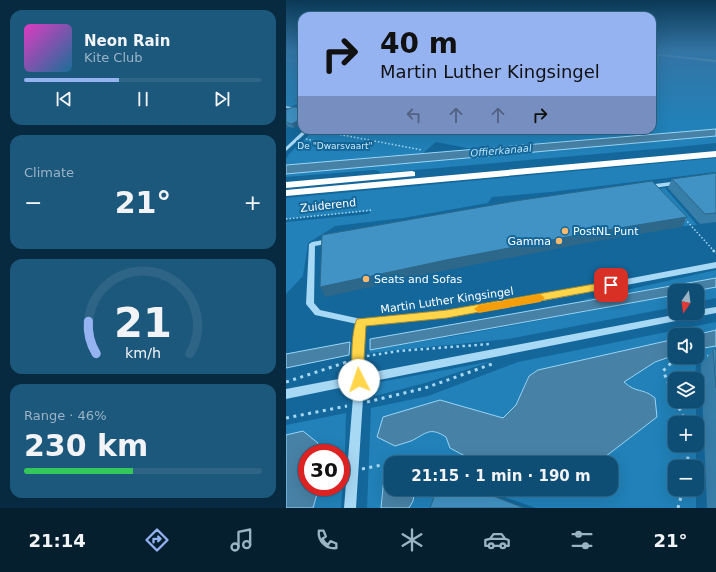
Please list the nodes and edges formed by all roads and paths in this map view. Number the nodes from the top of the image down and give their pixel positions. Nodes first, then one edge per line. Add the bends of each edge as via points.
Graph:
1 (286, 107) edge
2 (298, 109) edge
3 (302, 134) edge
4 (337, 134) edge
5 (298, 138) junction
6 (716, 145) edge
7 (341, 146) dead end
8 (286, 150) edge
9 (422, 150) dead end
10 (716, 154) edge
11 (686, 182) edge
12 (286, 185) edge
13 (641, 188) edge
14 (286, 193) edge
15 (373, 210) dead end
16 (684, 218) edge
17 (286, 219) edge
18 (336, 239) edge
19 (716, 254) edge
20 (716, 265) edge
21 (716, 310) edge
22 (361, 322) junction
23 (494, 344) dead end
24 (514, 350) junction
25 (716, 355) edge
26 (358, 359) junction
27 (359, 380) junction
28 (286, 382) edge
29 (668, 383) edge
30 (286, 394) edge
31 (357, 404) junction
32 (286, 418) edge
33 (384, 464) edge
34 (353, 470) junction
35 (681, 496) edge
36 (350, 508) edge
37 (678, 508) edge

1 - 2 street
3 - 5 street
4 - 9 path
5 - 7 path
5 - 8 street
6 - 12 highway
10 - 14 highway
11 - 13 street
15 - 17 path, Zuiderend
16 - 19 path
18 - 22 street, Martin Luther Kingsingel via 312,244 310,304 318,312
20 - 22 street, Martin Luther Kingsingel via 486,308 418,318
21 - 24 street
22 - 26 street
23 - 26 path via 399,351
24 - 27 street
24 - 31 path via 492,364 425,388
25 - 29 path via 670,363 662,371
26 - 27 street
26 - 28 path
27 - 30 street
27 - 31 street
31 - 32 path
31 - 34 street
33 - 34 path
34 - 36 street
35 - 37 path

